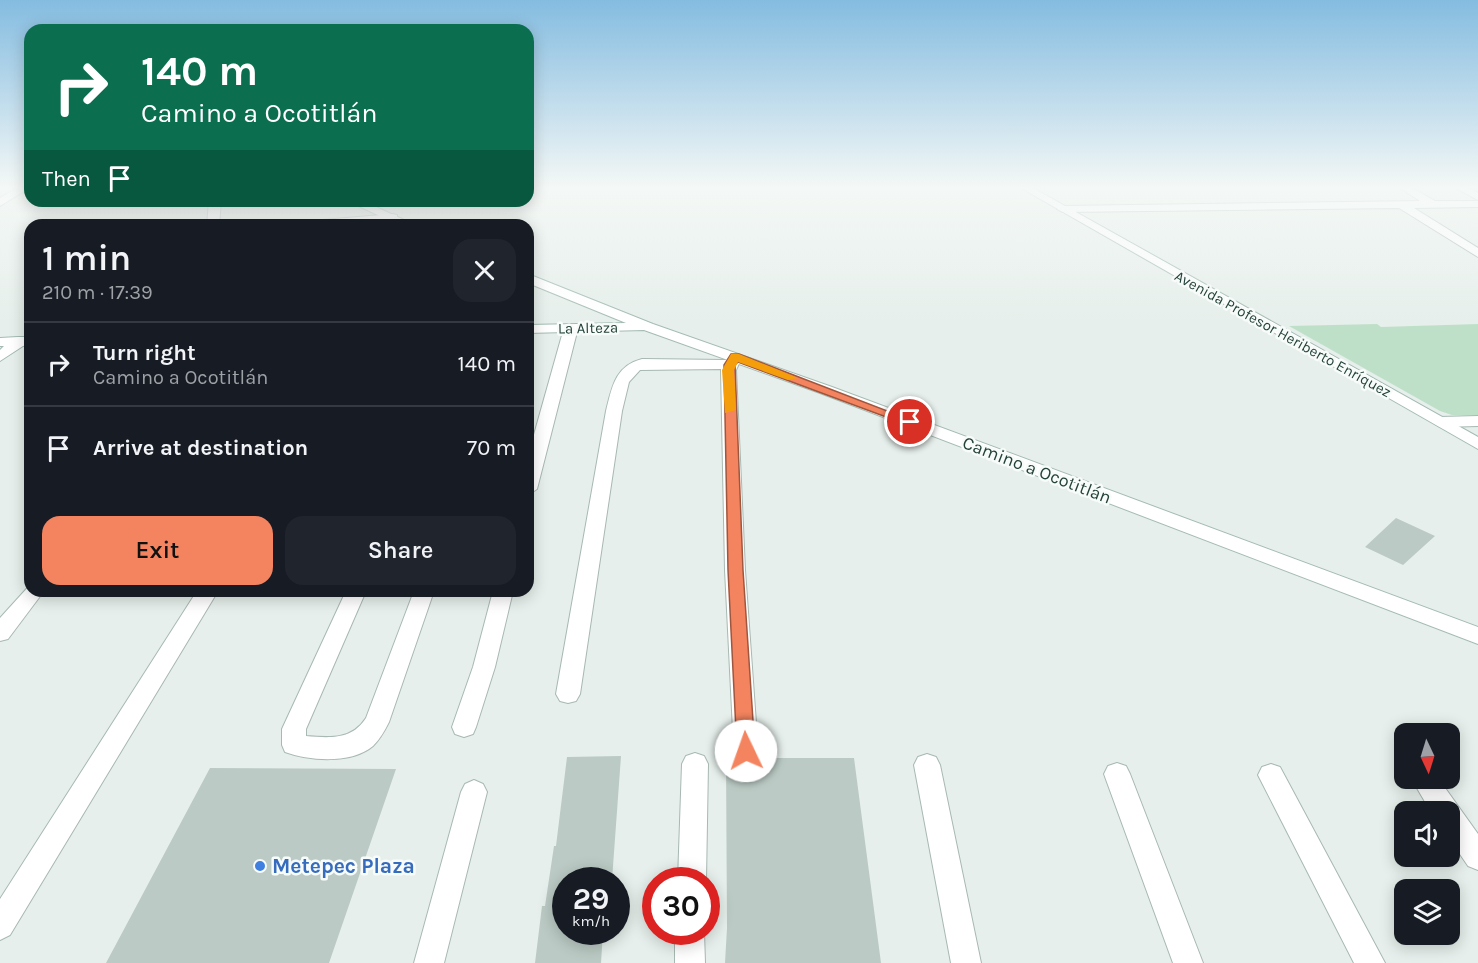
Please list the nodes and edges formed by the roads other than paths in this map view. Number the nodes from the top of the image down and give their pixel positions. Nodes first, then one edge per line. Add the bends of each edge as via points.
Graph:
1 (1105, 233) edge
2 (1445, 233) edge
3 (1478, 254) edge
4 (534, 280) edge
5 (648, 327) junction
6 (571, 328) junction
7 (534, 329) edge
8 (24, 341) edge
9 (0, 342) edge
10 (24, 342) edge
11 (0, 357) edge
12 (732, 361) junction
13 (1478, 421) edge
14 (1440, 422) junction
15 (1478, 444) edge
16 (534, 467) edge
17 (29, 597) edge
18 (204, 597) edge
19 (353, 597) edge
20 (422, 597) edge
21 (501, 597) edge
22 (0, 633) edge
23 (1478, 636) edge
24 (568, 694) dead end
25 (464, 727) dead end
26 (746, 751) dead end
27 (694, 764) dead end
28 (927, 765) dead end
29 (1117, 774) dead end
30 (1271, 775) dead end
31 (474, 792) dead end
32 (1460, 832) edge
33 (1478, 857) edge
34 (692, 867) edge
35 (0, 926) edge
36 (690, 945) edge
37 (429, 963) edge
38 (690, 963) edge
39 (966, 963) edge
40 (1188, 963) edge
41 (1370, 963) edge

1 - 14 street, Avenida Profesor Heriberto Enríquez
2 - 3 street
4 - 5 street, Camino a Ocotitlán
5 - 6 street, La Alteza
5 - 12 street, Camino a Ocotitlán
6 - 7 street, La Alteza
6 - 16 street
8 - 9 street
10 - 11 street
12 - 23 street, Camino a Ocotitlán
12 - 24 street via 642,364 624,375 614,411
12 - 26 street via 735,570
13 - 14 street
14 - 15 street, Avenida Profesor Heriberto Enríquez
17 - 22 street
18 - 35 street
19 - 20 street via 294,729 294,745 348,744 371,732
21 - 25 street via 484,667
27 - 34 street
28 - 39 street
29 - 40 street
30 - 41 street
31 - 37 street
32 - 33 street
36 - 38 street

